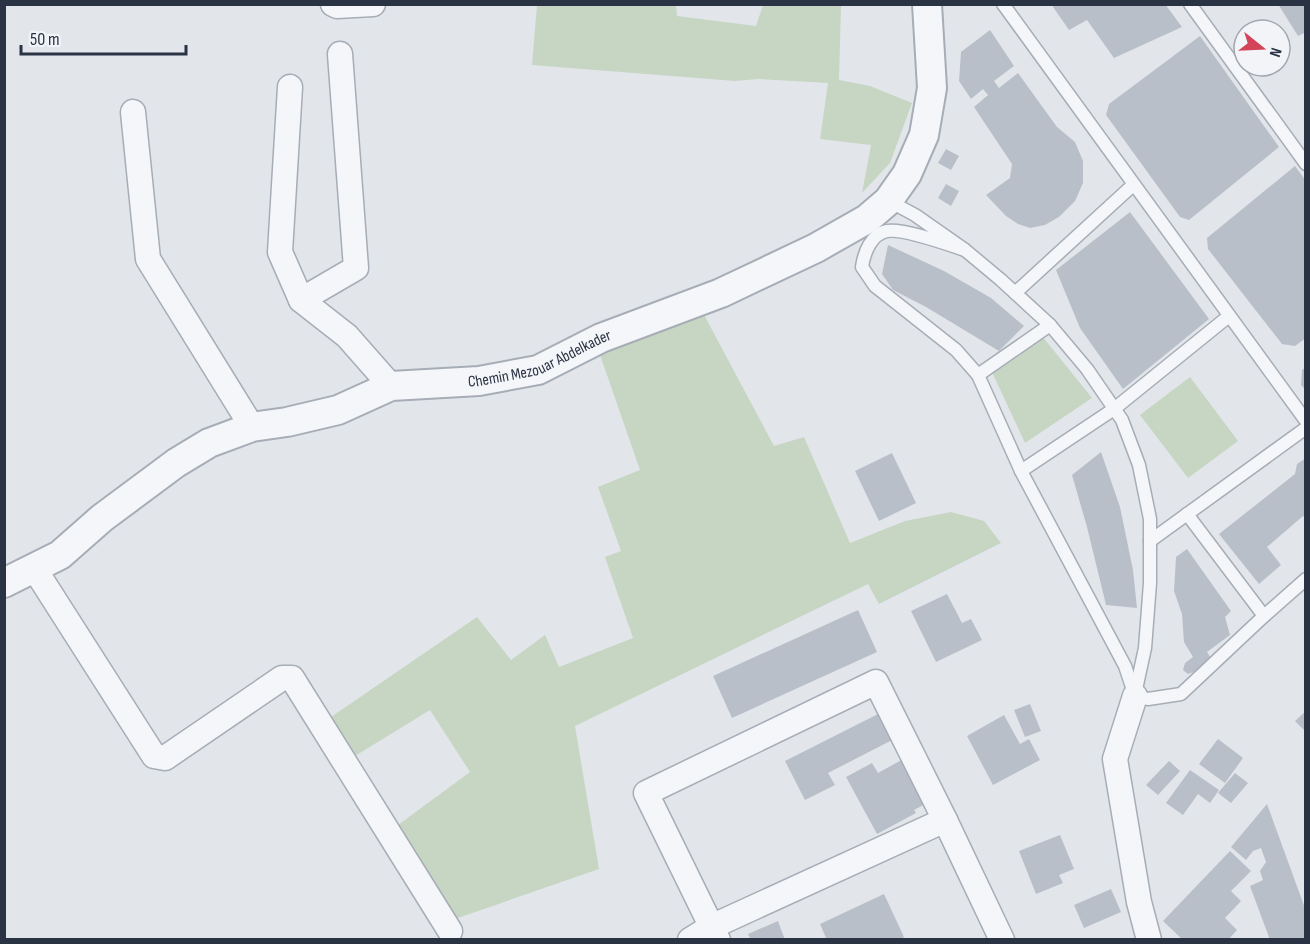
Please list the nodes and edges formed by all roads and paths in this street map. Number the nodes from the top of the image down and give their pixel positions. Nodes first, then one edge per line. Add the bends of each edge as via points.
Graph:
1 (333, 4) edge
2 (373, 4) edge
3 (927, 4) edge
4 (1003, 4) edge
5 (1190, 4) edge
6 (340, 54) dead end
7 (290, 87) dead end
8 (133, 112) dead end
9 (1305, 164) edge
10 (1133, 185) junction
11 (888, 201) junction
12 (964, 250) junction
13 (1015, 293) junction
14 (301, 300) junction
15 (1229, 316) junction
16 (1050, 325) junction
17 (978, 375) junction
18 (391, 386) junction
19 (1114, 410) junction
20 (1305, 421) edge
21 (252, 427) junction
22 (1305, 428) edge
23 (1021, 471) junction
24 (1187, 514) junction
25 (1150, 541) junction
26 (34, 568) junction
27 (1305, 579) edge
28 (4, 582) edge
29 (1263, 616) junction
30 (1135, 696) junction
31 (945, 820) junction
32 (450, 931) dead end
33 (714, 933) edge
34 (690, 939) edge
35 (1002, 939) edge
36 (1149, 939) edge

1 - 2 street
3 - 11 street, Chemin Mezouar Abdelkader via 932,88 924,135 907,174
4 - 10 lane
5 - 9 lane
6 - 14 street via 356,268
7 - 14 street via 280,252
8 - 21 street via 148,260
10 - 13 lane
10 - 15 lane
11 - 12 lane
11 - 18 street, Chemin Mezouar Abdelkader via 867,219 816,248 721,293 601,338 538,370 478,381
12 - 13 lane
12 - 17 lane via 903,231 886,231 874,238 863,256 862,267 875,286 956,350
13 - 16 lane
14 - 18 street via 347,336
15 - 19 lane
15 - 20 lane
16 - 17 lane
16 - 19 lane via 1087,369
17 - 23 lane
18 - 21 street, Chemin Mezouar Abdelkader via 338,410
19 - 23 lane
19 - 25 lane via 1122,420 1139,465 1150,519
21 - 26 street, Chemin Mezouar Abdelkader via 209,443 176,462 60,555
22 - 24 lane
23 - 30 lane via 1125,666
24 - 25 lane
24 - 29 lane
25 - 30 lane via 1145,648
26 - 28 street, Chemin Mezouar Abdelkader
26 - 32 street via 154,756 165,758 282,678 292,678
27 - 29 lane
29 - 30 lane via 1181,694 1148,699
30 - 36 street via 1115,759
31 - 33 street
31 - 33 street via 876,682 646,793
31 - 35 street
33 - 34 street

